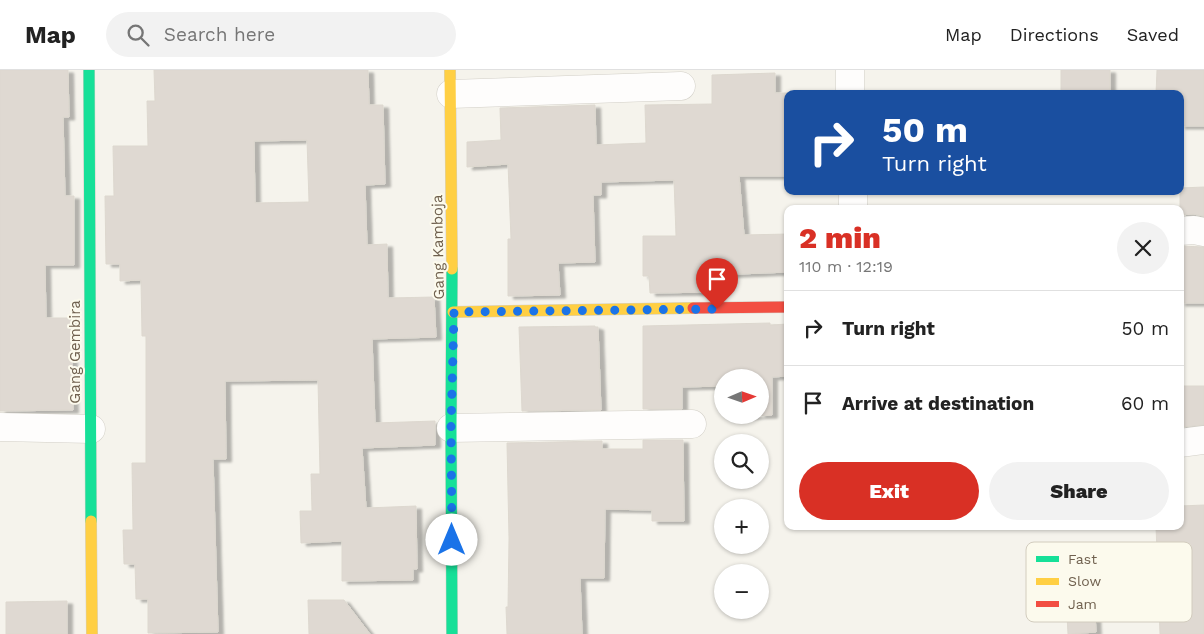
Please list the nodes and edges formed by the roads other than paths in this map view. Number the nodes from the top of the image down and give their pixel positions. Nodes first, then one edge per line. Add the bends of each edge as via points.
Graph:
1 (88, 70) edge
2 (850, 70) edge
3 (450, 82) edge
4 (681, 86) dead end
5 (850, 90) edge
6 (1184, 230) edge
7 (1204, 232) edge
8 (784, 307) edge
9 (454, 312) junction
10 (692, 424) dead end
11 (0, 427) edge
12 (451, 428) junction
13 (91, 429) junction
14 (1204, 440) edge
15 (1184, 442) edge
16 (92, 634) edge
17 (452, 634) edge

1 - 13 street, Gang Gembira
2 - 5 street
3 - 4 street
3 - 9 street, Gang Kamboja
6 - 7 street
8 - 9 street
9 - 12 street, Gang Kamboja
10 - 12 street
11 - 13 street
12 - 17 street, Gang Kamboja
13 - 16 street, Gang Gembira
14 - 15 street

